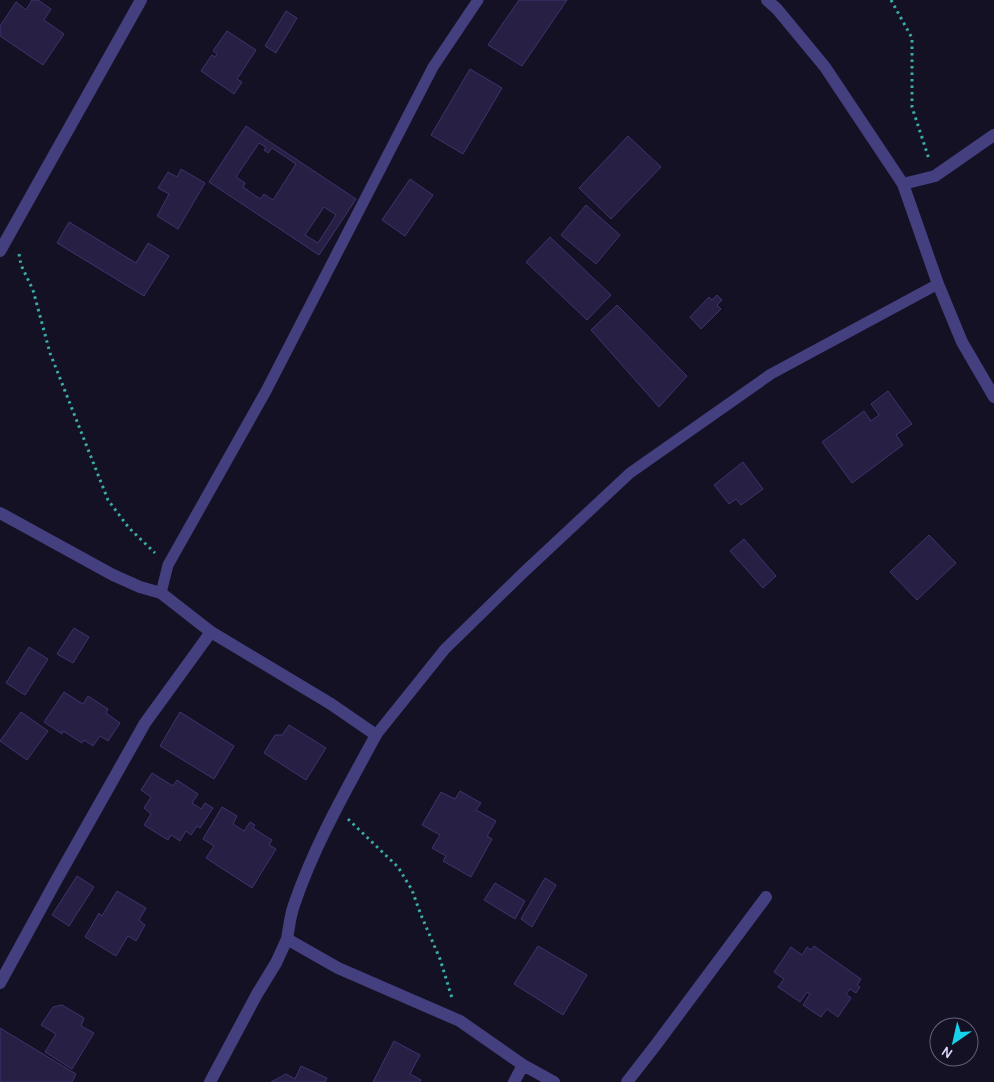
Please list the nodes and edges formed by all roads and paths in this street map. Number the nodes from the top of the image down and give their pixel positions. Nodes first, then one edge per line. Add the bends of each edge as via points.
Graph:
1 (141, 0) edge
2 (478, 0) edge
3 (767, 0) edge
4 (890, 0) edge
5 (994, 135) edge
6 (935, 176) junction
7 (903, 184) junction
8 (15, 226) junction
9 (0, 251) edge
10 (938, 284) junction
11 (994, 397) edge
12 (0, 514) edge
13 (168, 565) junction
14 (161, 593) junction
15 (211, 632) junction
16 (376, 735) junction
17 (336, 810) junction
18 (766, 897) dead end
19 (287, 939) junction
20 (0, 983) edge
21 (460, 1021) junction
22 (523, 1065) junction
23 (210, 1082) edge
24 (514, 1082) edge
25 (554, 1082) edge
26 (627, 1082) edge

1 - 8 street
2 - 13 lane via 433,68 266,391
3 - 7 street via 825,67
4 - 6 path via 912,38 912,107
5 - 6 street
6 - 7 street
7 - 10 street
8 - 9 street
8 - 13 path via 21,265 33,290 50,353 108,500 129,528
10 - 11 street via 962,342
10 - 16 lane via 771,374 630,473 445,649
12 - 14 street via 113,575
13 - 14 lane
14 - 15 street
15 - 16 street
15 - 20 street via 145,723
16 - 17 street
17 - 19 street via 293,907
17 - 21 path via 361,830 398,867 408,882 440,959
18 - 26 street
19 - 21 street via 338,968
19 - 23 street
21 - 22 street
22 - 24 street
22 - 25 street

